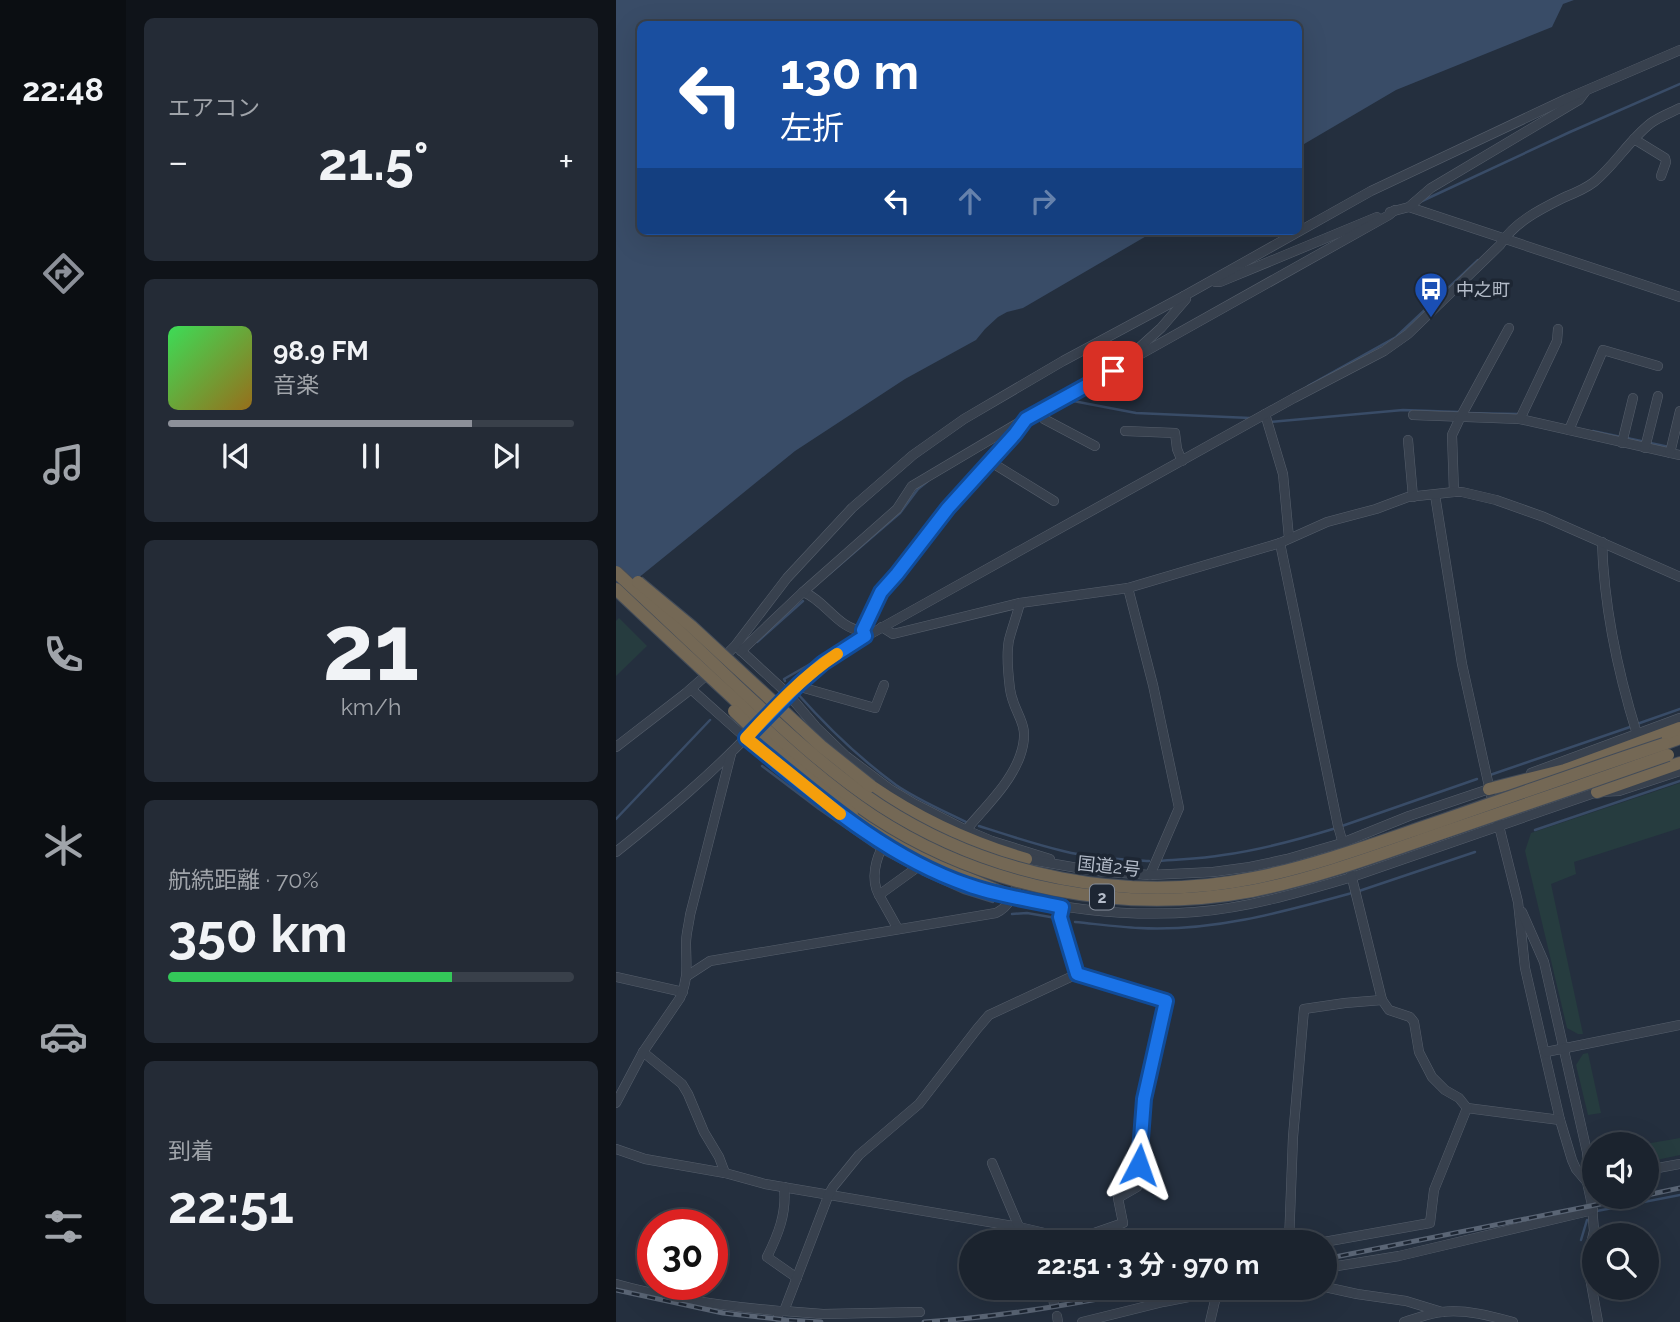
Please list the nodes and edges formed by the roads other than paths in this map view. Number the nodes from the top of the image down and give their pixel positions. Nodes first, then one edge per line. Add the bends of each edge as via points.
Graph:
1 (1680, 50) edge
2 (1586, 90) junction
3 (1680, 108) edge
4 (1634, 139) junction
5 (1661, 176) dead end
6 (1409, 207) junction
7 (1395, 210) junction
8 (1302, 230) edge
9 (1292, 235) edge
10 (1504, 239) junction
11 (1208, 282) junction
12 (1185, 296) junction
13 (1680, 297) edge
14 (1509, 328) dead end
15 (1558, 329) dead end
16 (1122, 365) junction
17 (1658, 366) dead end
18 (1658, 396) dead end
19 (1633, 398) dead end
20 (1680, 411) edge
21 (1042, 413) junction
22 (1265, 414) junction
23 (1462, 414) junction
24 (1413, 415) dead end
25 (1521, 416) junction
26 (1026, 419) junction
27 (1570, 427) junction
28 (1125, 431) dead end
29 (1623, 439) junction
30 (1408, 440) dead end
31 (1646, 444) junction
32 (1095, 446) dead end
33 (1673, 451) edge
34 (1182, 461) junction
35 (989, 462) junction
36 (1454, 492) junction
37 (1435, 495) junction
38 (1413, 497) junction
39 (1054, 501) dead end
40 (1284, 540) junction
41 (1601, 542) junction
42 (616, 564) edge
43 (616, 572) edge
44 (1680, 577) edge
45 (1128, 588) junction
46 (616, 589) edge
47 (803, 592) junction
48 (616, 597) edge
49 (1020, 603) junction
50 (882, 627) junction
51 (864, 634) junction
52 (738, 648) junction
53 (799, 684) junction
54 (884, 685) dead end
55 (691, 689) junction
56 (788, 694) junction
57 (1680, 718) edge
58 (1680, 728) edge
59 (1637, 733) junction
60 (746, 738) junction
61 (1680, 738) edge
62 (831, 742) junction
63 (616, 747) edge
64 (1671, 750) edge
65 (731, 753) junction
66 (1680, 762) edge
67 (1680, 771) edge
68 (797, 780) junction
69 (1489, 789) junction
70 (1597, 792) junction
71 (1499, 827) junction
72 (966, 830) junction
73 (1342, 843) junction
74 (881, 849) junction
75 (616, 852) edge
76 (1026, 859) junction
77 (919, 863) junction
78 (1068, 867) junction
79 (1150, 875) junction
80 (1352, 877) junction
81 (879, 895) junction
82 (1012, 897) junction
83 (1518, 902) junction
84 (1062, 907) junction
85 (898, 929) junction
86 (1077, 974) junction
87 (687, 976) junction
88 (616, 977) edge
89 (683, 992) junction
90 (1382, 1000) junction
91 (1680, 1025) edge
92 (1564, 1049) junction
93 (643, 1052) junction
94 (1546, 1052) junction
95 (616, 1103) edge
96 (1467, 1108) junction
97 (1560, 1120) junction
98 (1583, 1132) edge
99 (616, 1149) edge
100 (992, 1163) dead end
101 (1680, 1164) edge
102 (1659, 1168) edge
103 (726, 1173) junction
104 (1582, 1174) edge
105 (785, 1188) junction
106 (829, 1194) junction
107 (1593, 1210) joint
108 (1019, 1227) junction
109 (1030, 1230) edge
110 (1102, 1230) edge
111 (1290, 1230) edge
112 (1337, 1240) edge
113 (1337, 1266) edge
114 (797, 1278) junction
115 (616, 1284) edge
116 (1337, 1290) edge
117 (1053, 1300) edge
118 (1174, 1300) edge
119 (1215, 1300) edge
120 (1054, 1304) dead end
121 (920, 1312) dead end
122 (1442, 1312) junction
123 (780, 1313) junction
124 (1082, 1322) edge
125 (1210, 1322) edge
126 (1404, 1322) edge
127 (1513, 1322) edge
128 (1598, 1322) edge

1 - 2 street
2 - 6 street via 1579,100 1432,188
2 - 8 street via 1371,191
3 - 4 street via 1654,121
4 - 5 street via 1665,158
4 - 10 street via 1595,181 1540,210
6 - 7 street
6 - 10 street
7 - 11 street via 1220,282
7 - 16 street
9 - 11 street
10 - 13 street
10 - 22 street via 1408,334
11 - 12 street
12 - 16 street via 1161,328
12 - 52 street via 975,412 913,455 852,508 787,578
14 - 23 street
15 - 25 street via 1557,341
16 - 21 street
17 - 27 street via 1603,350
18 - 31 street
19 - 29 street
20 - 33 street
21 - 26 street
21 - 32 street via 1044,419
22 - 34 street
22 - 40 street via 1283,474
23 - 24 street
23 - 25 street
23 - 36 street via 1452,435
25 - 27 street
26 - 35 street
26 - 47 street via 912,486 897,509
27 - 29 street
28 - 34 street via 1175,433
29 - 31 street
30 - 38 street
31 - 33 street
34 - 50 street
35 - 39 street
35 - 51 street via 881,592
36 - 37 street
36 - 41 street via 1496,500
37 - 38 street
37 - 69 street via 1462,664
38 - 40 street
40 - 45 street
40 - 73 street via 1310,698
41 - 44 street
41 - 59 street via 1608,624
42 - 76 highway, bridge via 871,786 953,833
43 - 64 highway, 国道2号 / 2, bridge via 800,743 881,806 934,836 997,862 1090,884 1187,887 1253,878
45 - 49 street
45 - 79 street via 1179,808
46 - 64 highway, 国道2号 / 2, bridge via 791,752 900,833 991,874 1088,896 1188,899 1290,882 1362,861
47 - 51 street
47 - 52 street
48 - 82 highway, bridge via 782,757 852,814 922,857
49 - 50 street via 893,634
49 - 72 street via 1008,653 1010,691 1024,726 1019,758
50 - 51 street
51 - 53 street
52 - 55 street
52 - 56 street
53 - 54 street via 875,708
53 - 56 street
55 - 60 street
55 - 63 street
56 - 60 street
56 - 62 street
57 - 59 street
58 - 69 highway via 1565,770
59 - 69 street
60 - 65 street
60 - 68 street
61 - 64 highway, 国道2号 / 2
62 - 68 street
62 - 72 street via 890,789
65 - 75 street
65 - 87 street via 690,915
66 - 70 highway
67 - 70 street via 1619,791
68 - 74 street
69 - 71 street
69 - 73 street
70 - 71 street
71 - 80 street
71 - 83 street
72 - 78 street
73 - 79 street via 1250,867
73 - 80 street
74 - 77 street
74 - 81 street via 875,882
76 - 78 street
76 - 82 street
77 - 81 street
77 - 82 street via 970,886
78 - 79 street
80 - 84 street via 1263,901 1197,912 1129,913
80 - 90 street
81 - 85 street
82 - 84 street
82 - 85 street via 996,913
83 - 92 street via 1544,962
83 - 94 street via 1525,968
84 - 86 street via 1060,917
85 - 87 street via 710,961
86 - 106 street via 989,1015 919,1104 859,1155
86 - 110 street via 1166,1001 1144,1099 1137,1187 1118,1198 1123,1223
87 - 89 street
88 - 89 street
89 - 93 street
90 - 96 street via 1389,1010 1414,1022 1419,1052 1432,1077
90 - 111 street via 1304,1009
91 - 92 street
92 - 94 street
92 - 98 street
93 - 95 street
93 - 103 street via 682,1084
94 - 97 street
96 - 97 street
96 - 112 street via 1434,1190 1430,1223
97 - 104 street via 1572,1160
99 - 103 street via 645,1159
100 - 108 street
101 - 102 street
103 - 105 street
105 - 106 street
105 - 114 street via 785,1211 766,1257
106 - 108 street
106 - 114 street
107 - 113 street
107 - 128 street via 1587,1261
108 - 109 street
114 - 123 street
115 - 123 street via 667,1297
116 - 122 street
117 - 120 street
118 - 124 street
119 - 125 street
121 - 123 street
122 - 126 street
122 - 127 street

